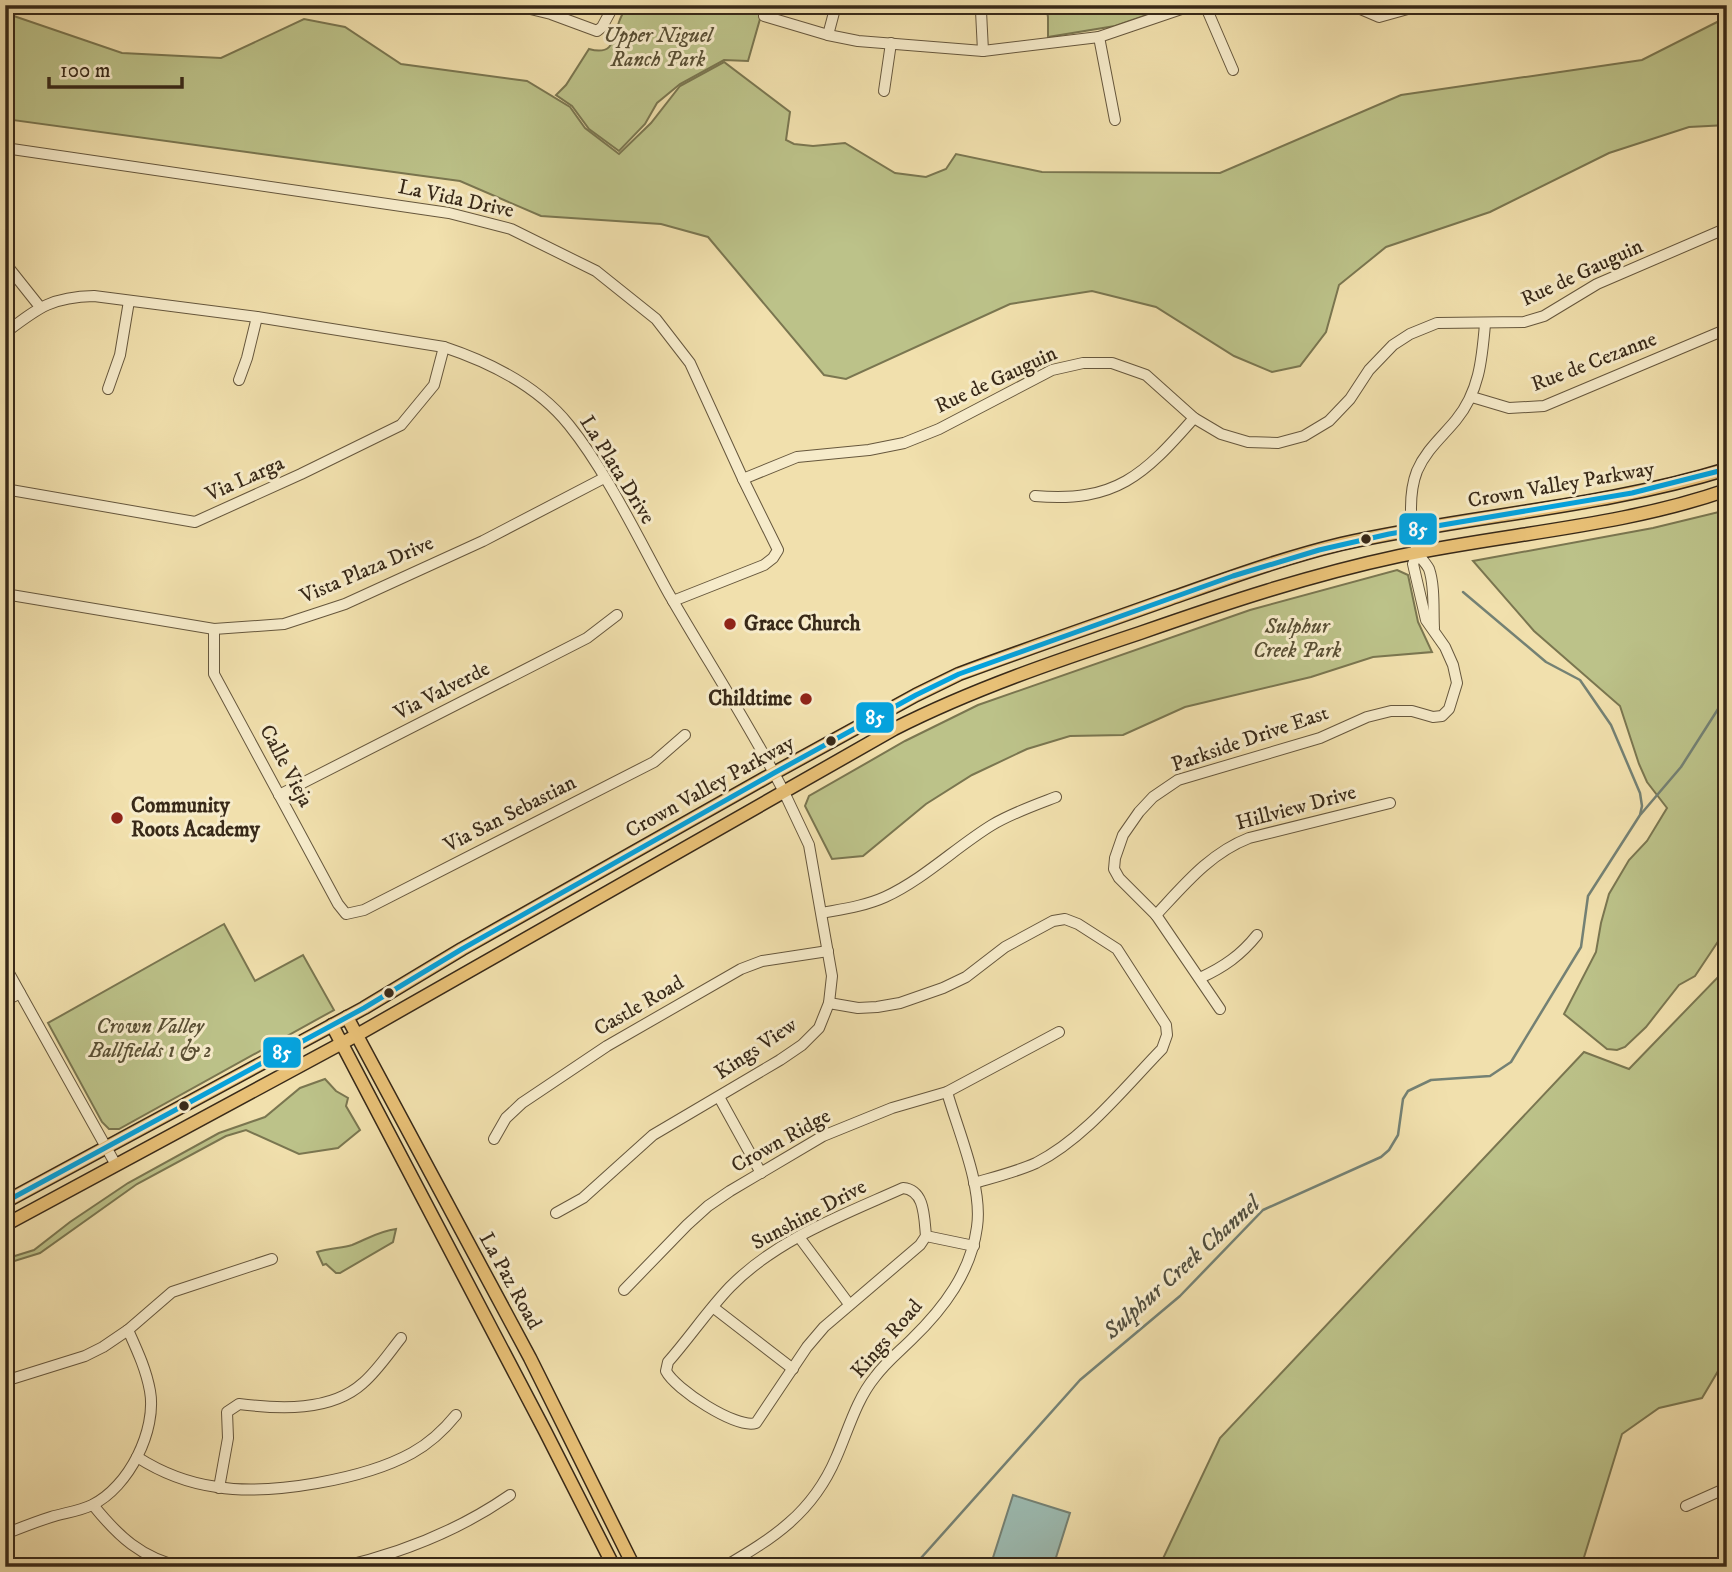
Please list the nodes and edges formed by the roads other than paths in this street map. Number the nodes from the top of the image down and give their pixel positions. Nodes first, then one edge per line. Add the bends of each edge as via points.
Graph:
1 (430, 5) edge
2 (614, 5) edge
3 (836, 5) edge
4 (1192, 5) edge
5 (1205, 5) edge
6 (1351, 5) edge
7 (1422, 5) edge
8 (981, 11) dead end
9 (764, 16) dead end
10 (828, 35) junction
11 (1099, 37) junction
12 (891, 43) junction
13 (984, 51) junction
14 (1233, 70) dead end
15 (884, 91) dead end
16 (1115, 120) dead end
17 (5, 148) edge
18 (1727, 228) edge
19 (5, 263) edge
20 (129, 301) junction
21 (40, 307) junction
22 (257, 317) junction
23 (1485, 324) junction
24 (1727, 329) edge
25 (5, 333) edge
26 (444, 347) junction
27 (239, 380) dead end
28 (108, 389) dead end
29 (1472, 397) junction
30 (1194, 418) junction
31 (1727, 469) edge
32 (604, 478) junction
33 (743, 479) junction
34 (5, 489) edge
35 (1727, 490) edge
36 (1035, 496) dead end
37 (1414, 530) junction
38 (1418, 552) junction
39 (5, 594) edge
40 (673, 601) junction
41 (618, 615) dead end
42 (214, 629) junction
43 (685, 735) dead end
44 (774, 773) junction
45 (784, 792) junction
46 (279, 794) junction
47 (1056, 797) dead end
48 (1390, 803) dead end
49 (822, 913) junction
50 (346, 914) joint
51 (1156, 915) junction
52 (1258, 935) dead end
53 (828, 951) junction
54 (5, 965) edge
55 (1200, 978) junction
56 (20, 993) junction
57 (5, 1000) edge
58 (829, 1003) junction
59 (1220, 1009) dead end
60 (347, 1017) junction
61 (332, 1025) junction
62 (1059, 1031) dead end
63 (357, 1035) junction
64 (341, 1043) junction
65 (947, 1093) junction
66 (719, 1097) junction
67 (494, 1139) dead end
68 (106, 1147) junction
69 (116, 1165) junction
70 (761, 1173) junction
71 (974, 1183) junction
72 (5, 1202) edge
73 (556, 1213) dead end
74 (5, 1225) edge
75 (926, 1236) junction
76 (799, 1237) junction
77 (974, 1246) junction
78 (272, 1259) dead end
79 (624, 1290) dead end
80 (849, 1304) junction
81 (714, 1308) junction
82 (128, 1330) junction
83 (401, 1338) dead end
84 (793, 1369) junction
85 (5, 1381) edge
86 (456, 1415) dead end
87 (137, 1457) junction
88 (1727, 1485) edge
89 (219, 1488) junction
90 (510, 1495) dead end
91 (93, 1504) junction
92 (1686, 1506) dead end
93 (5, 1534) edge
94 (160, 1565) edge
95 (181, 1567) edge
96 (341, 1567) edge
97 (614, 1567) edge
98 (634, 1567) edge
99 (724, 1567) edge

1 - 2 street via 459,9 518,6 597,31
3 - 10 street
4 - 11 street
5 - 14 street
6 - 7 street via 1379,17
8 - 13 street
9 - 10 street
10 - 12 street
11 - 13 street
11 - 16 street
12 - 13 street
12 - 15 street
17 - 33 street, La Vida Drive via 449,213 512,229 596,271 656,318 690,363
18 - 23 street, Rue de Gauguin via 1597,284 1544,316
19 - 21 street
20 - 21 street, La Plata Drive via 75,296
20 - 22 street, La Plata Drive
20 - 28 street via 120,355
21 - 25 street, La Plata Drive
22 - 26 street, La Plata Drive
22 - 27 street
23 - 29 street via 1482,363
23 - 30 street, Rue de Gauguin via 1437,323 1392,345 1329,421 1304,436 1278,443 1248,442 1221,434
24 - 29 street, Rue de Cezanne via 1544,406 1509,408
26 - 32 street, La Plata Drive via 498,369 535,393 568,424
26 - 34 street, Via Larga via 434,385 401,425 195,522
29 - 37 street via 1433,444 1417,472 1411,505
30 - 33 street, Rue de Gauguin via 1146,375 1112,363 1083,363 1052,370 904,443 797,457
30 - 36 street via 1136,477 1105,492 1066,499
31 - 37 main road, Crown Valley Parkway via 1649,490
32 - 40 street, La Plata Drive
32 - 42 street, Vista Plaza Drive via 483,541 345,604 284,624
33 - 40 street, La Vida Drive via 778,550 764,565
35 - 38 main road, Crown Valley Parkway via 1610,519
37 - 38 street
37 - 44 main road, Crown Valley Parkway via 1277,562 959,674
38 - 45 main road, Crown Valley Parkway via 1278,586 972,692 894,729
38 - 51 street, Parkside Drive East via 1429,571 1434,628 1457,683 1449,709 1433,717 1412,711 1367,717 1320,738 1178,779 1139,812 1115,858 1114,869
39 - 42 street, Vista Plaza Drive
40 - 44 street, La Plata Drive
41 - 46 street, Via Valverde via 587,638
42 - 46 street, Calle Vieja via 214,674
43 - 50 street, Via San Sebastian via 654,762 364,910
44 - 45 street, La Plata Drive
44 - 60 main road, Crown Valley Parkway
45 - 49 street, La Plata Drive via 809,845
45 - 63 main road, Crown Valley Parkway
46 - 50 street, Calle Vieja
47 - 49 street via 993,825 885,897
48 - 51 street, Hillview Drive via 1232,845 1207,862
49 - 53 street, La Plata Drive
51 - 55 street
52 - 55 street via 1226,966
53 - 58 street, La Plata Drive via 832,976
53 - 67 street, Castle Road via 762,961 730,976 607,1046 522,1103
54 - 56 street
55 - 59 street
56 - 57 street
56 - 68 street
58 - 66 street, Kings View via 819,1028 802,1045
58 - 71 street via 877,1007 932,992 966,977 1005,947 1053,921 1078,924 1117,949 1166,1025 1161,1049 1062,1147 1014,1172
60 - 61 main road, Crown Valley Parkway
60 - 63 main road, La Paz Road
61 - 64 main road, La Paz Road
61 - 68 main road, Crown Valley Parkway
62 - 65 street, Crown Ridge
63 - 64 main road, Crown Valley Parkway
63 - 98 main road, La Paz Road via 530,1358
64 - 69 main road, Crown Valley Parkway
64 - 97 main road, La Paz Road
65 - 70 street, Crown Ridge via 892,1108 823,1136
65 - 71 street, Kings Road
66 - 70 street
66 - 73 street, Kings View via 653,1135 583,1198
68 - 69 street
68 - 72 main road, Crown Valley Parkway
69 - 74 main road, Crown Valley Parkway
70 - 79 street, Crown Ridge via 708,1206
71 - 77 street, Kings Road via 978,1223
75 - 76 street, Sunshine Drive via 919,1195 903,1188
75 - 77 street
75 - 80 street, Sunshine Drive
76 - 80 street
76 - 81 street, Sunshine Drive via 745,1273
77 - 99 street, Kings Road via 959,1283 873,1379 827,1478 804,1510 770,1539
78 - 82 street via 172,1292
80 - 84 street, Sunshine Drive via 824,1327
81 - 84 street
81 - 84 street, Sunshine Drive via 668,1362 670,1379 711,1408 748,1425 756,1423
82 - 85 street via 85,1356
82 - 87 street via 150,1392 147,1435
83 - 89 street via 364,1383 327,1402 231,1408
86 - 89 street via 441,1433 411,1454 364,1472 306,1485
87 - 89 street via 160,1471
87 - 91 street via 115,1487
88 - 92 street
90 - 96 street via 443,1535
91 - 93 street
91 - 94 street via 112,1529
94 - 95 street

